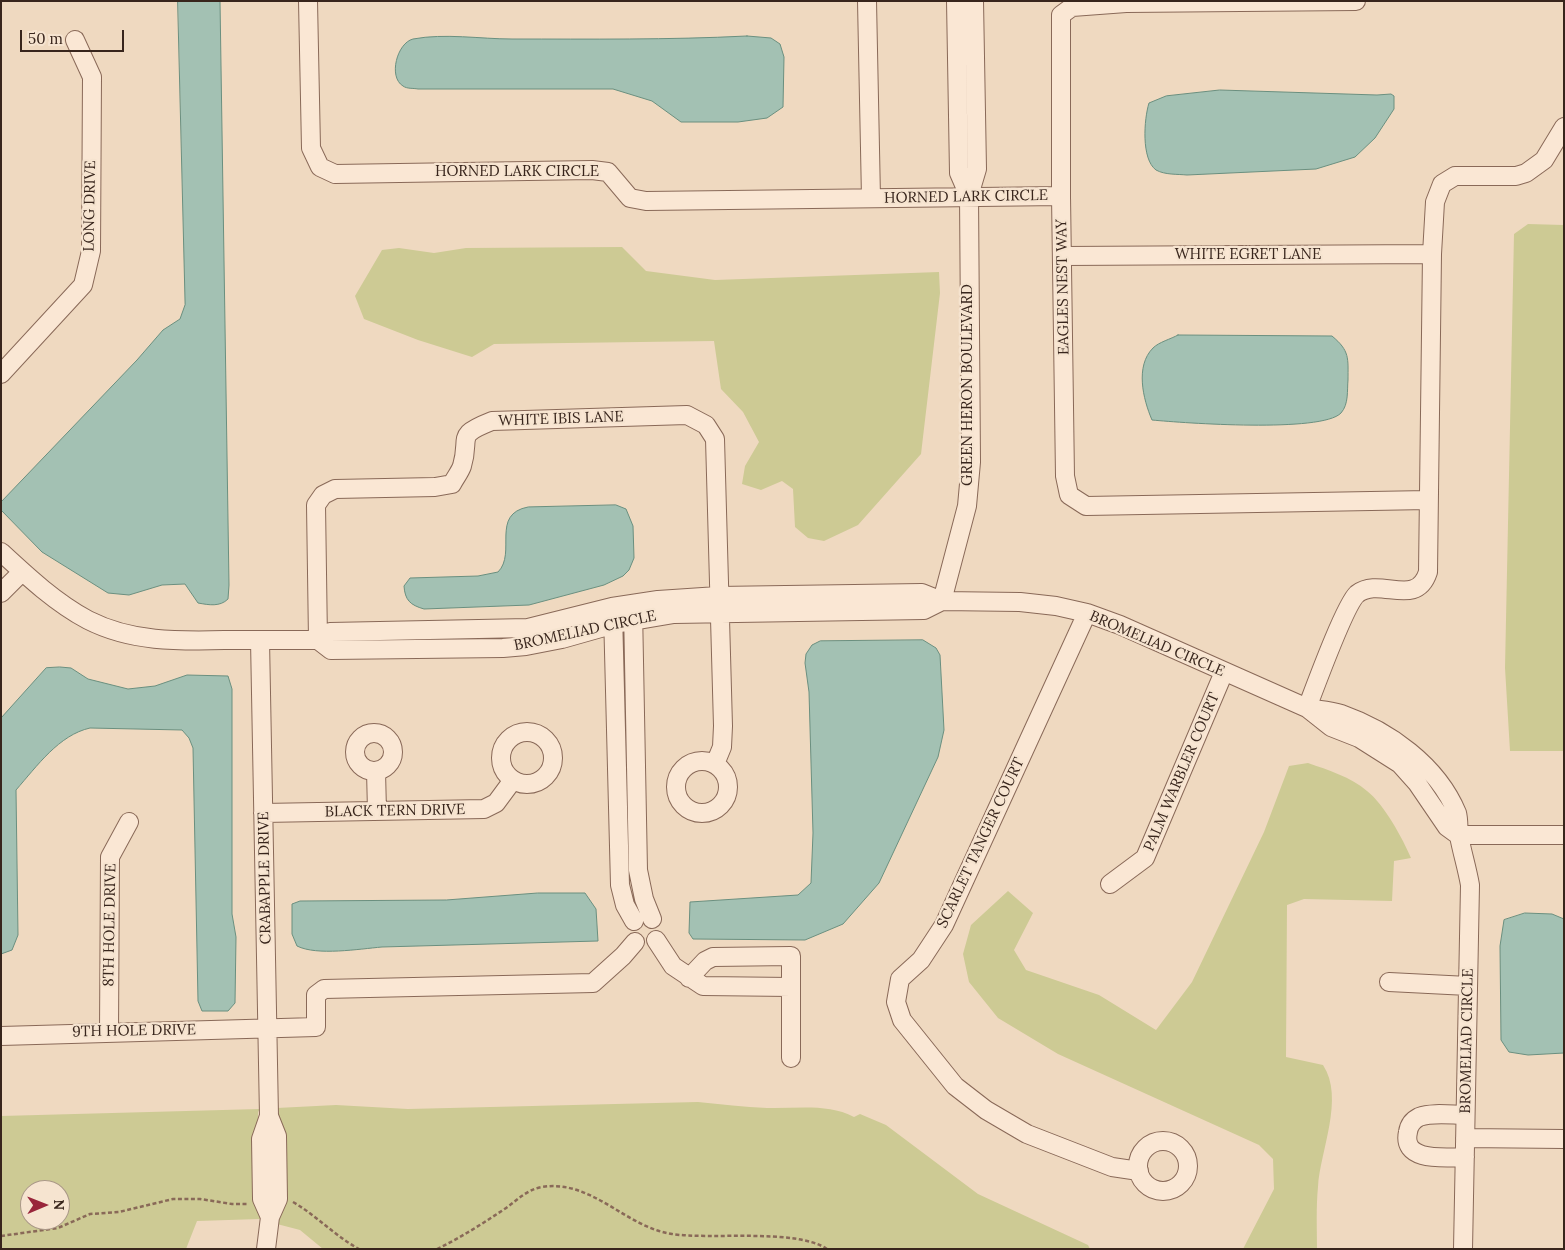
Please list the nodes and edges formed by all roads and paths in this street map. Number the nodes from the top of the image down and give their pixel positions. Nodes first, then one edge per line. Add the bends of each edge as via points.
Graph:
1 (308, 1) edge
2 (867, 1) edge
3 (956, 1) edge
4 (974, 1) edge
5 (1356, 1) edge
6 (75, 40) dead end
7 (1564, 127) edge
8 (969, 196) junction
9 (1060, 196) junction
10 (871, 198) junction
11 (1432, 254) junction
12 (1063, 256) junction
13 (1, 374) edge
14 (1428, 500) junction
15 (1, 552) edge
16 (22, 572) junction
17 (1, 593) edge
18 (718, 596) junction
19 (942, 601) junction
20 (633, 612) junction
21 (1088, 613) junction
22 (718, 615) junction
23 (614, 616) junction
24 (260, 640) junction
25 (318, 640) junction
26 (1224, 672) junction
27 (1307, 708) junction
28 (715, 764) dead end
29 (376, 771) dead end
30 (513, 780) dead end
31 (377, 811) junction
32 (263, 813) junction
33 (129, 822) dead end
34 (1458, 835) junction
35 (1564, 835) edge
36 (1110, 884) dead end
37 (652, 919) junction
38 (634, 921) junction
39 (656, 940) junction
40 (635, 942) junction
41 (688, 978) junction
42 (1389, 982) dead end
43 (791, 986) junction
44 (1468, 986) junction
45 (268, 1029) junction
46 (109, 1032) junction
47 (1, 1036) edge
48 (791, 1058) dead end
49 (1465, 1115) junction
50 (1465, 1138) junction
51 (1564, 1139) edge
52 (1465, 1157) junction
53 (1139, 1171) dead end
54 (289, 1200) dead end
55 (249, 1204) dead end
56 (1, 1236) edge
57 (266, 1249) edge
58 (359, 1249) edge
59 (438, 1249) edge
60 (827, 1249) edge
61 (1463, 1249) edge

1 - 10 street, HORNED LARK CIRCLE via 311,148 320,168 335,174 592,170 608,172 630,198 646,201
2 - 10 street, HORNED LARK CIRCLE
3 - 8 street, GREEN HERON BOULEVARD via 959,173
4 - 8 street, GREEN HERON BOULEVARD via 977,169
5 - 9 street, EAGLES NEST WAY via 1126,3 1072,7 1061,15
6 - 13 street, LONG DRIVE via 92,77 91,251 83,285
7 - 11 street via 1544,160 1526,173 1516,176 1455,176 1442,184 1435,202
8 - 9 street, HORNED LARK CIRCLE
8 - 10 street, HORNED LARK CIRCLE
8 - 19 street, GREEN HERON BOULEVARD via 970,462 967,506
9 - 12 street, EAGLES NEST WAY
11 - 12 street, WHITE EGRET LANE
11 - 14 street
12 - 14 street, EAGLES NEST WAY via 1066,476 1069,495 1086,506
14 - 27 street via 1426,578 1414,590 1374,588 1358,594 1345,614
15 - 16 street, BROMELIAD CIRCLE
16 - 17 street
16 - 24 street, BROMELIAD CIRCLE via 90,621 127,634 167,641
18 - 19 street, BROMELIAD CIRCLE via 922,593
18 - 20 street, BROMELIAD CIRCLE
18 - 22 street, WHITE IBIS LANE
18 - 25 street, WHITE IBIS LANE via 715,440 706,425 687,415 492,421 471,429 464,442 462,466 452,484 335,489 323,495 316,505
19 - 21 street, BROMELIAD CIRCLE via 1020,602
19 - 22 street, BROMELIAD CIRCLE via 924,610
20 - 22 street, BROMELIAD CIRCLE
20 - 23 street, BROMELIAD CIRCLE
20 - 37 street via 638,870
21 - 26 street, BROMELIAD CIRCLE
21 - 53 street, SCARLET TANGER COURT via 944,925 921,960 900,979 896,1002 902,1020 955,1086 986,1110 1036,1137 1112,1167
22 - 28 street, WHITE IBIS LANE via 723,726 722,747
23 - 25 street, BROMELIAD CIRCLE via 542,643 503,648 331,650
23 - 38 street via 620,885 625,905
24 - 25 street, BROMELIAD CIRCLE
24 - 32 street, CRABAPPLE DRIVE
26 - 27 street, BROMELIAD CIRCLE
26 - 36 street, PALM WARBLER COURT via 1145,858
27 - 34 street, BROMELIAD CIRCLE via 1339,713 1375,729 1406,749 1444,791 1458,815
29 - 31 street
30 - 31 street, BLACK TERN DRIVE via 496,803 484,809
31 - 32 street, BLACK TERN DRIVE
32 - 45 street, CRABAPPLE DRIVE
33 - 46 street, 8TH HOLE DRIVE via 110,857
34 - 35 street
34 - 44 street, BROMELIAD CIRCLE via 1470,884
37 - 38 street via 642,917
37 - 39 street via 659,931
38 - 40 street via 630,930
39 - 40 street via 648,946
39 - 41 street via 673,966
40 - 45 street, 9TH HOLE DRIVE via 593,983 324,988 316,995 316,1027
41 - 43 street via 703,986
41 - 43 street via 713,957 791,956
42 - 44 street
43 - 48 street
44 - 49 street, BROMELIAD CIRCLE
45 - 46 street, 9TH HOLE DRIVE
45 - 57 street, CRABAPPLE DRIVE via 269,1116 261,1138 262,1199 270,1217
46 - 47 street, 9TH HOLE DRIVE
49 - 50 street, BROMELIAD CIRCLE
49 - 52 street via 1418,1118 1412,1122 1407,1137 1408,1144 1419,1155 1429,1158
50 - 51 street
50 - 52 street, BROMELIAD CIRCLE
52 - 61 street, BROMELIAD CIRCLE
54 - 58 path
55 - 56 path via 173,1200 119,1212 90,1214 58,1228
59 - 60 path via 526,1193 545,1187 588,1193 635,1221 672,1234 781,1237

